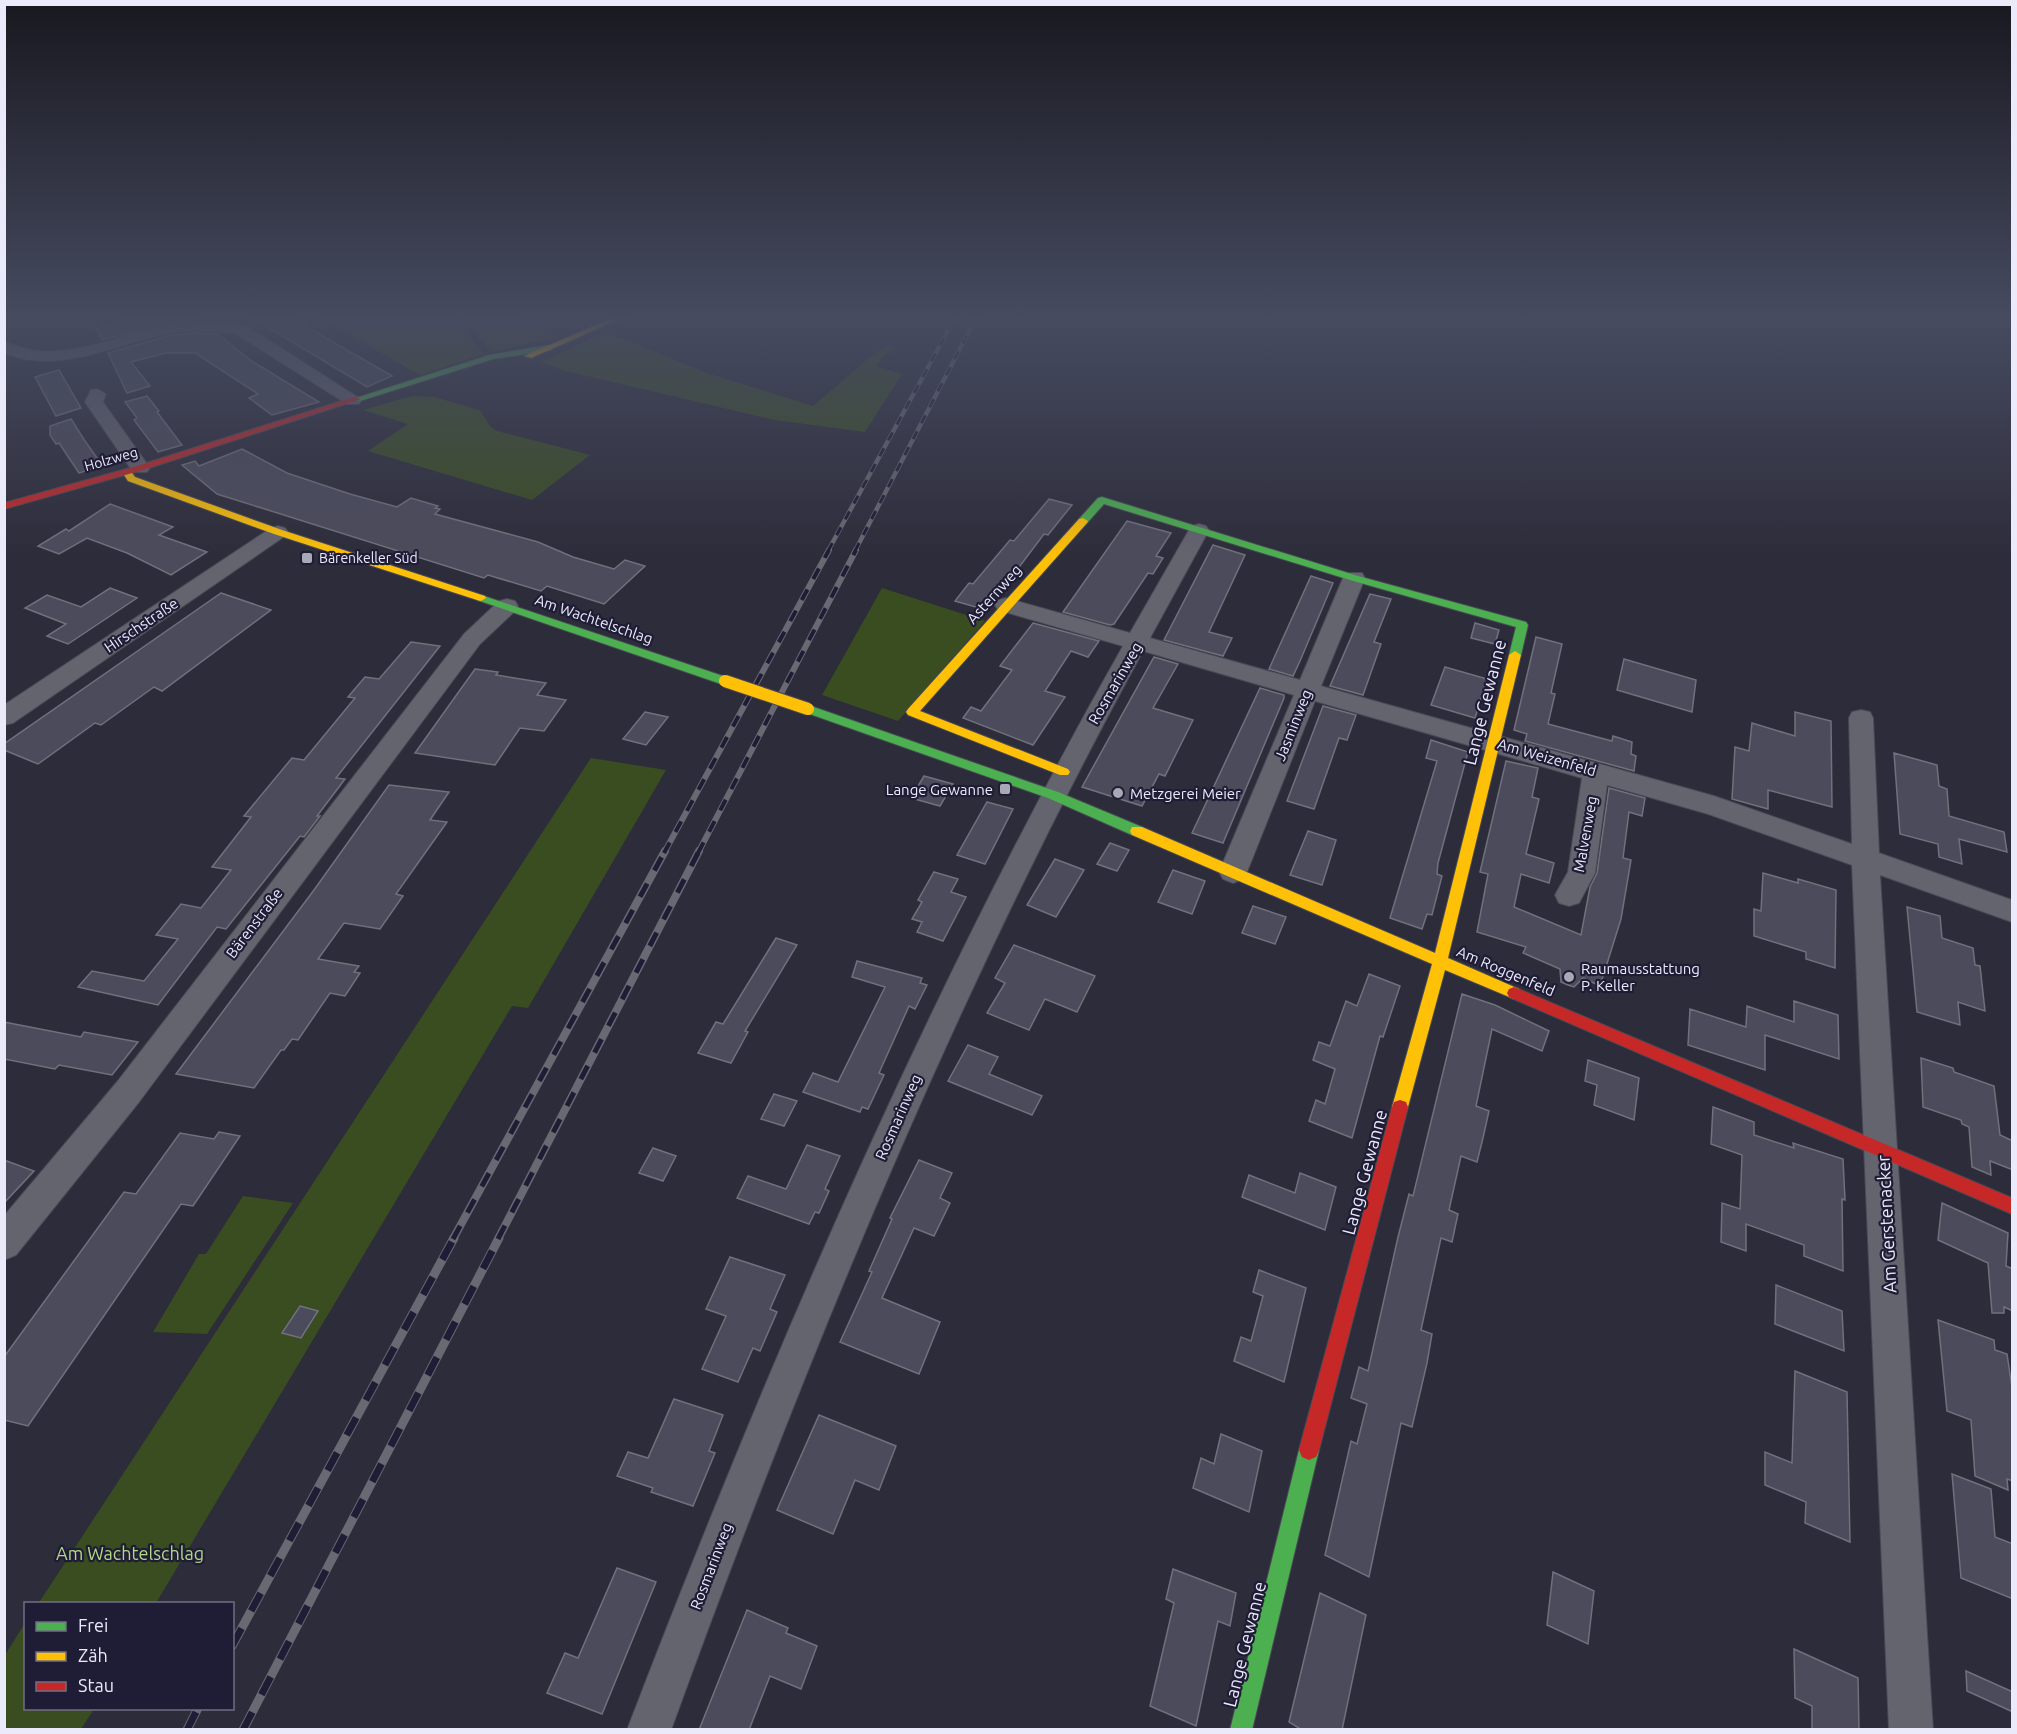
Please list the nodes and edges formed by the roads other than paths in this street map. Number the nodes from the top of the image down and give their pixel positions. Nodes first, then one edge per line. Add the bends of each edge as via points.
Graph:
1 (96, 397) edge
2 (348, 397) edge
3 (364, 397) edge
4 (353, 400) junction
5 (134, 470) junction
6 (4, 506) edge
7 (1199, 530) junction
8 (278, 532) junction
9 (1354, 578) junction
10 (1006, 605) junction
11 (507, 606) junction
12 (1137, 643) junction
13 (1308, 690) junction
14 (4, 717) edge
15 (1861, 718) dead end
16 (1493, 742) junction
17 (1596, 771) junction
18 (1058, 783) junction
19 (1866, 859) junction
20 (1233, 872) junction
21 (1569, 895) dead end
22 (2013, 911) edge
23 (1440, 961) junction
24 (1882, 1150) junction
25 (2013, 1206) edge
26 (4, 1243) edge
27 (649, 1730) edge
28 (1241, 1730) edge
29 (1911, 1730) edge

1 - 5 street via 94,402
2 - 4 street
3 - 4 street, Holzweg
4 - 5 street, Holzweg
5 - 6 street, Holzweg
5 - 8 street, Am Wachtelschlag via 131,479
7 - 9 street
7 - 10 street, Asternweg via 1102,500
7 - 12 street, Rosmarinweg
8 - 11 street, Am Wachtelschlag
8 - 14 street, Hirschstraße
9 - 13 street, Jasminweg
9 - 16 street, Lange Gewanne via 1522,625
10 - 12 street, Am Weizenfeld
10 - 18 street, Asternweg via 912,711
11 - 18 street, Am Wachtelschlag, bridge via 808,709
11 - 26 street, Bärenstraße via 472,639 128,1092
12 - 13 street, Am Weizenfeld
12 - 18 street, Rosmarinweg
13 - 16 street, Am Weizenfeld
13 - 20 street, Jasminweg
15 - 19 street, Am Gerstenacker
16 - 17 street, Am Weizenfeld
16 - 23 street, Lange Gewanne
17 - 19 street, Am Weizenfeld via 1714,806
17 - 21 street, Malvenweg via 1581,873
18 - 20 street, Am Roggenfeld
18 - 27 street, Rosmarinweg via 921,1065 840,1247 708,1572
19 - 22 street, Am Weizenfeld
19 - 24 street, Am Gerstenacker
20 - 23 street, Am Roggenfeld
23 - 24 street, Am Roggenfeld
23 - 28 street, Lange Gewanne via 1327,1376
24 - 25 street, Am Roggenfeld
24 - 29 street, Am Gerstenacker

